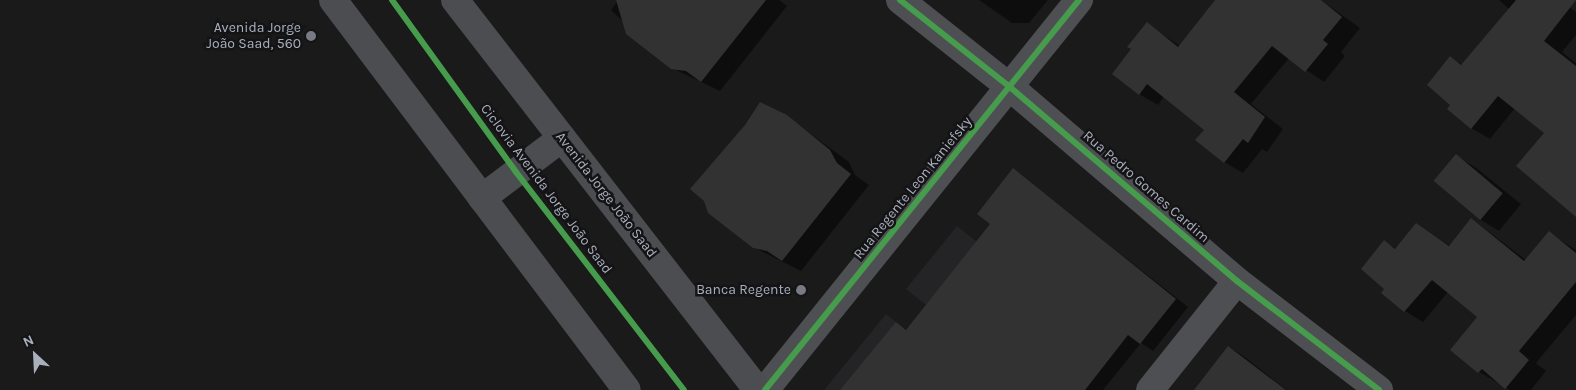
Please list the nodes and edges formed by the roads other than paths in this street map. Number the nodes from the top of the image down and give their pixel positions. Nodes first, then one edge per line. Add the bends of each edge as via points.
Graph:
1 (333, 0) edge
2 (455, 0) edge
3 (900, 0) edge
4 (1079, 0) edge
5 (1010, 88) junction
6 (562, 138) junction
7 (482, 198) junction
8 (1237, 281) junction
9 (627, 390) edge
10 (757, 390) edge
11 (765, 390) edge
12 (1150, 390) edge
13 (1379, 390) edge

1 - 7 main road
2 - 6 main road, Avenida Jorge João Saad
3 - 5 street, Rua Pedro Gomes Cardim
4 - 5 street, Rua Regente Leon Kaniefsky
5 - 8 street, Rua Pedro Gomes Cardim
5 - 11 street, Rua Regente Leon Kaniefsky
6 - 7 main road
6 - 10 main road, Avenida Jorge João Saad
7 - 9 main road
8 - 12 street
8 - 13 street, Rua Pedro Gomes Cardim

